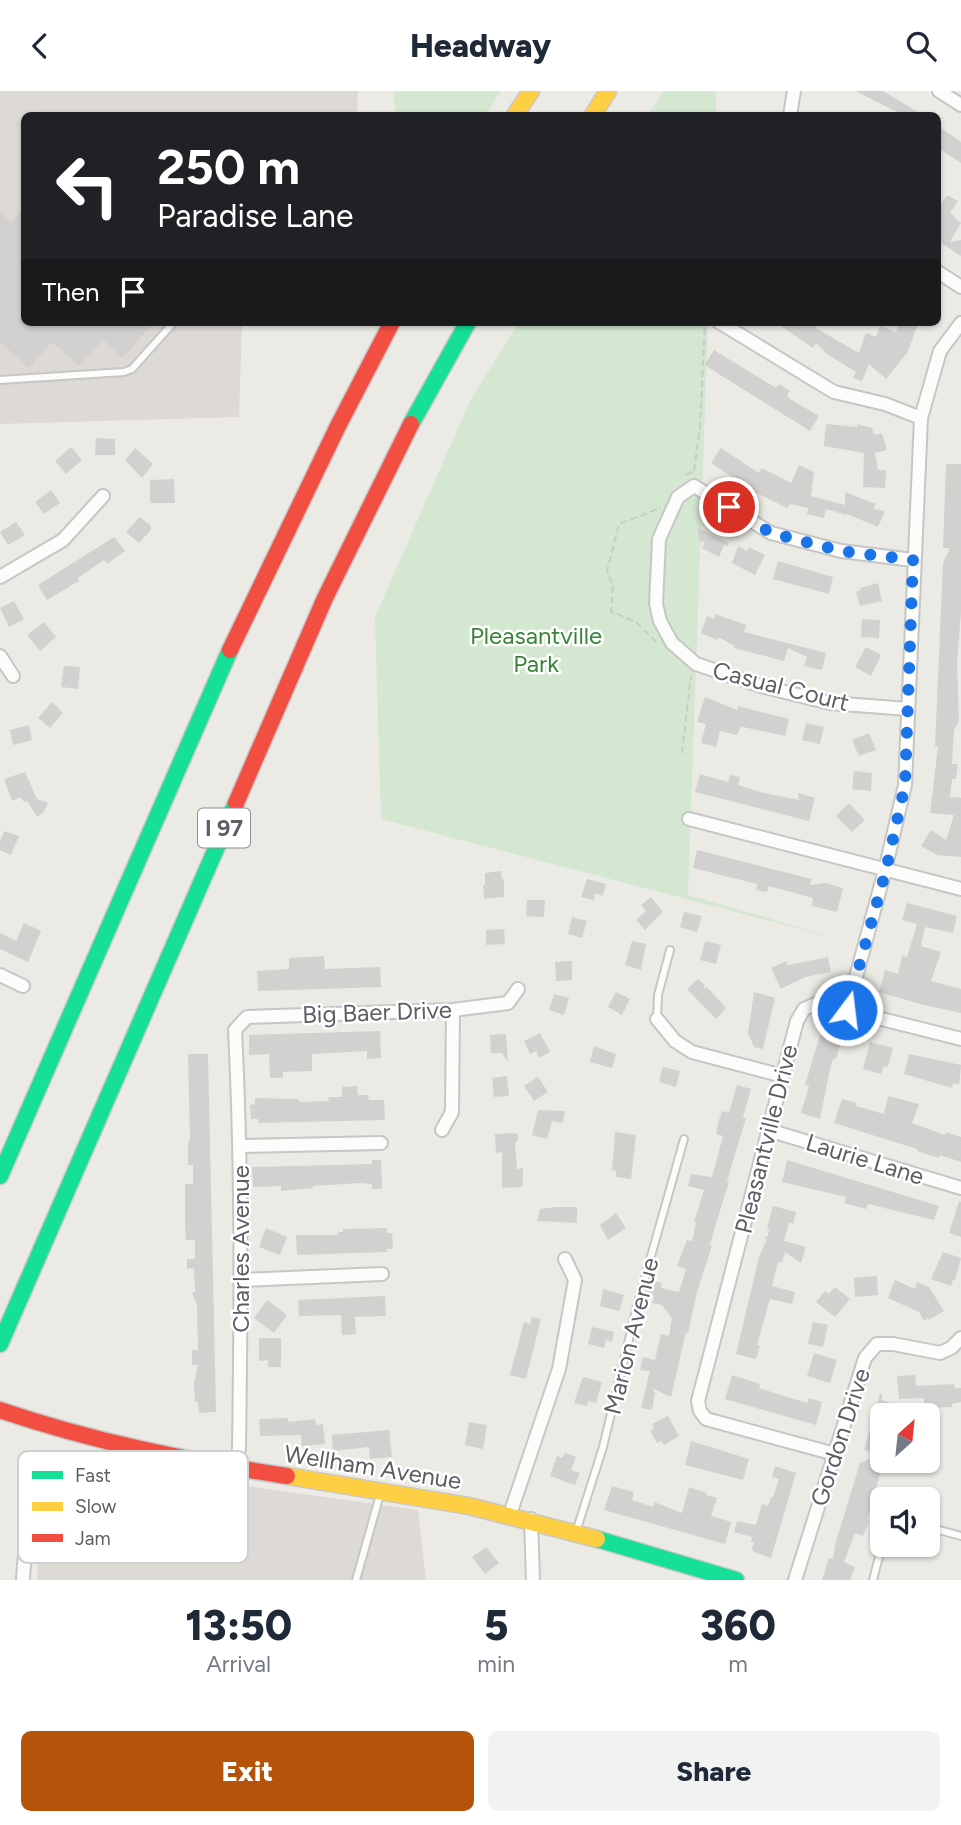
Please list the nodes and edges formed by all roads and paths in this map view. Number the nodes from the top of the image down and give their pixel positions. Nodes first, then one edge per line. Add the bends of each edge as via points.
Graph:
1 (531, 91) edge
2 (608, 91) edge
3 (794, 91) edge
4 (517, 112) edge
5 (595, 112) edge
6 (789, 112) edge
7 (941, 274) edge
8 (961, 287) edge
9 (961, 323) edge
10 (170, 326) edge
11 (390, 326) edge
12 (466, 326) edge
13 (705, 326) edge
14 (726, 326) edge
15 (0, 380) edge
16 (920, 418) junction
17 (694, 486) junction
18 (103, 496) dead end
19 (913, 560) junction
20 (0, 577) edge
21 (0, 656) edge
22 (13, 676) dead end
23 (908, 709) junction
24 (690, 819) dead end
25 (886, 870) junction
26 (961, 888) edge
27 (670, 950) dead end
28 (0, 975) edge
29 (23, 985) dead end
30 (518, 989) dead end
31 (453, 1010) junction
32 (847, 1010) junction
33 (657, 1019) joint
34 (234, 1030) joint
35 (961, 1039) edge
36 (783, 1076) junction
37 (442, 1130) dead end
38 (768, 1130) junction
39 (684, 1139) dead end
40 (381, 1143) dead end
41 (240, 1146) junction
42 (0, 1176) edge
43 (961, 1188) edge
44 (565, 1259) dead end
45 (382, 1274) dead end
46 (241, 1280) junction
47 (961, 1338) edge
48 (0, 1344) edge
49 (7, 1412) edge
50 (146, 1451) edge
51 (239, 1451) edge
52 (835, 1454) junction
53 (248, 1469) edge
54 (381, 1490) junction
55 (510, 1514) junction
56 (531, 1519) junction
57 (940, 1530) edge
58 (576, 1533) junction
59 (961, 1536) edge
60 (879, 1557) edge
61 (356, 1580) edge
62 (533, 1580) edge
63 (736, 1580) edge
64 (794, 1580) edge
65 (873, 1580) edge

1 - 4 main road
2 - 5 main road
3 - 6 street
7 - 8 street
9 - 16 street via 940,351
10 - 15 lane via 124,372
11 - 42 main road, I 97 via 229,648
12 - 48 main road, I 97 via 392,462 320,610
13 - 17 path
14 - 16 street via 834,392
16 - 19 street
17 - 19 street via 771,533 841,551
17 - 23 street, Casual Court via 678,497 659,539 656,604 672,643 696,664 761,686 830,703
18 - 20 street via 63,540
19 - 23 street
21 - 22 street
23 - 25 street via 905,785
24 - 25 street
25 - 26 street
25 - 32 street
27 - 33 lane
28 - 29 street
30 - 31 street, Big Baer Drive via 508,1003
31 - 34 street, Big Baer Drive via 247,1017
31 - 37 street via 452,1112
32 - 35 street
32 - 36 street, Pleasantville Drive via 818,1003 804,1009
33 - 36 street via 675,1041 692,1052
34 - 41 street, Charles Avenue
36 - 38 street, Pleasantville Drive
38 - 43 street, Laurie Lane
38 - 52 street, Pleasantville Drive via 698,1401 700,1411 706,1419
39 - 58 lane, Marion Avenue
40 - 41 street
41 - 46 street, Charles Avenue
44 - 55 street via 575,1280 559,1369
45 - 46 street
46 - 51 street, Charles Avenue
47 - 52 street, Gordon Drive via 940,1353 877,1344 865,1358
49 - 50 main road, Wellham Avenue
52 - 64 street, Gordon Drive
53 - 54 main road, Wellham Avenue
54 - 55 main road, Wellham Avenue
54 - 61 lane
55 - 56 main road, Wellham Avenue
56 - 58 main road, Wellham Avenue
56 - 62 street
57 - 59 lane
58 - 63 main road, Wellham Avenue
60 - 65 lane

